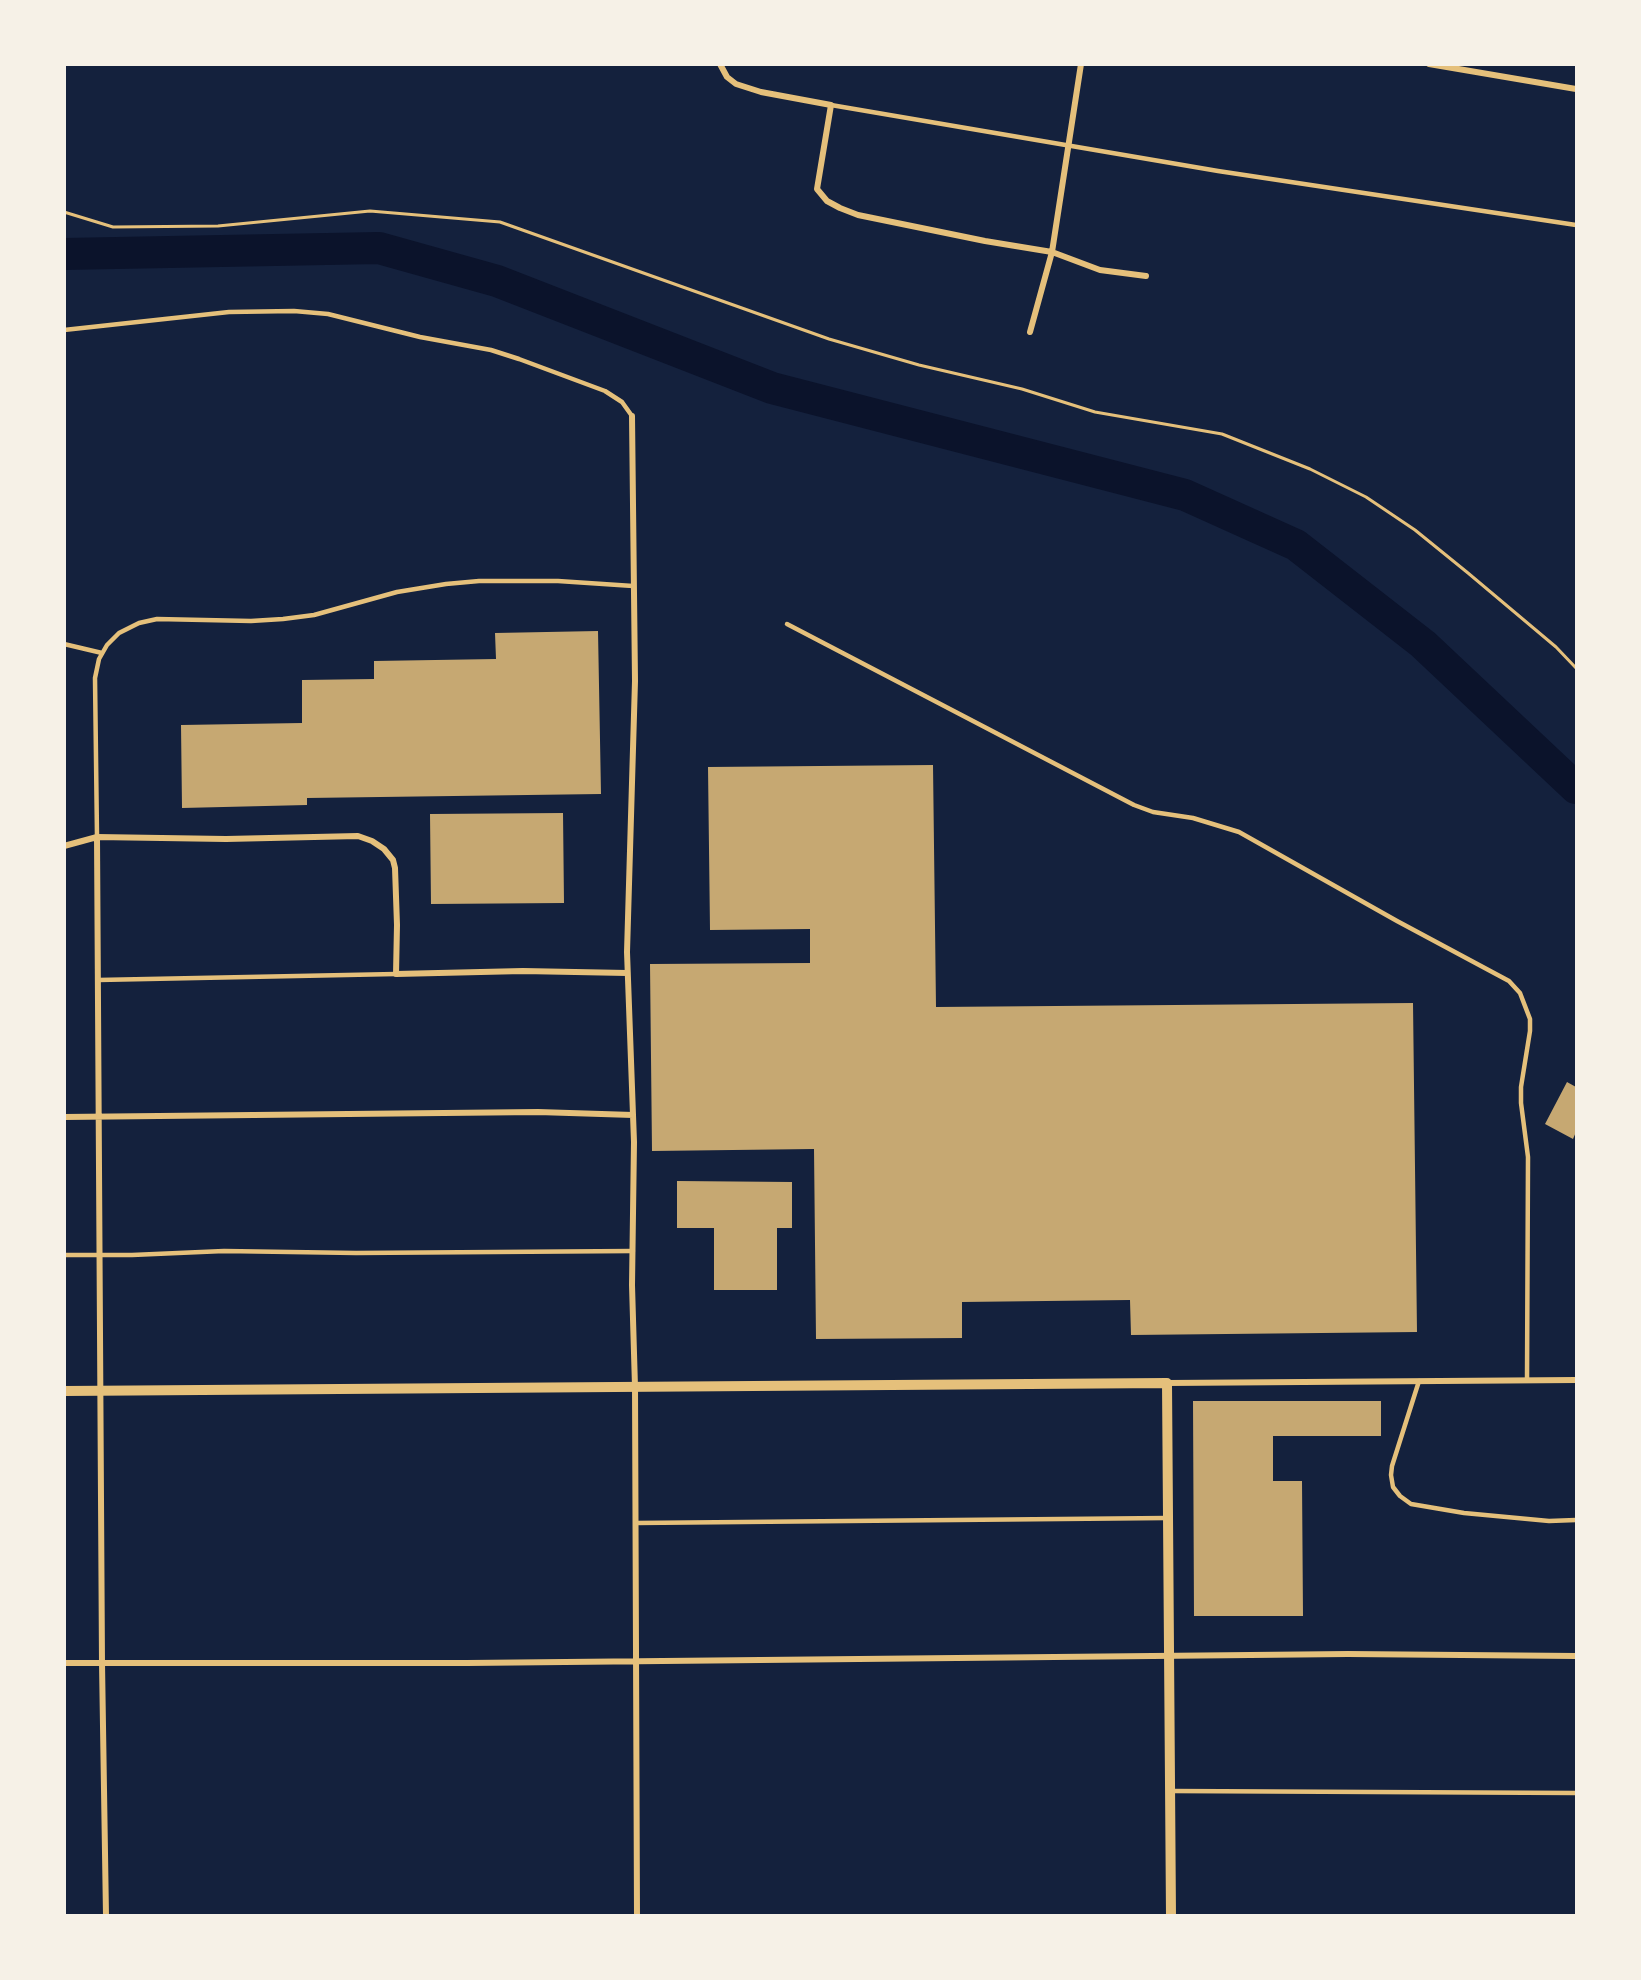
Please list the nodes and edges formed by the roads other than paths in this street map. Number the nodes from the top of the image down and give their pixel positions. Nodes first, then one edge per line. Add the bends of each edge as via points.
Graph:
1 (720, 64) edge
2 (1081, 64) edge
3 (1429, 64) edge
4 (1576, 89) edge
5 (831, 105) junction
6 (1068, 145) junction
7 (1576, 225) edge
8 (1052, 252) junction
9 (1146, 276) dead end
10 (64, 330) edge
11 (1030, 332) dead end
12 (632, 416) joint
13 (633, 586) junction
14 (787, 624) dead end
15 (64, 644) edge
16 (102, 652) junction
17 (98, 837) junction
18 (64, 846) edge
19 (627, 973) junction
20 (396, 974) junction
21 (98, 980) junction
22 (633, 1114) junction
23 (64, 1117) edge
24 (99, 1117) junction
25 (633, 1251) junction
26 (64, 1255) edge
27 (100, 1255) junction
28 (1527, 1380) junction
29 (1576, 1380) edge
30 (1419, 1381) junction
31 (1167, 1383) junction
32 (635, 1387) junction
33 (64, 1391) edge
34 (100, 1391) junction
35 (1169, 1518) junction
36 (1576, 1520) edge
37 (636, 1523) junction
38 (1170, 1656) junction
39 (1576, 1656) edge
40 (636, 1660) junction
41 (64, 1664) edge
42 (102, 1664) junction
43 (1171, 1791) junction
44 (1576, 1793) edge
45 (106, 1916) edge
46 (637, 1916) edge
47 (1171, 1916) edge

1 - 5 street via 736,84
2 - 6 street
3 - 4 street
5 - 6 lane
5 - 8 street via 817,189 827,201 858,214
6 - 7 lane
6 - 8 street
8 - 9 street via 1100,270
8 - 11 street
10 - 12 lane via 229,312 328,314 519,359 605,391
12 - 13 street
13 - 16 lane via 478,581 397,592 314,615 283,619 157,619 119,633
13 - 19 street via 635,681
14 - 28 lane via 1134,805 1239,832 1509,981 1520,993 1530,1018 1521,1087 1528,1157
15 - 16 lane
16 - 17 lane via 95,678
17 - 18 street
17 - 20 street via 358,836 372,841 390,855 395,868
17 - 21 street
19 - 20 street
19 - 22 street
20 - 21 lane
21 - 24 street
22 - 24 street
22 - 25 street
23 - 24 street
24 - 27 street
25 - 27 lane via 224,1251
25 - 32 street
26 - 27 lane
27 - 34 street
28 - 29 street
28 - 30 street
30 - 31 street
30 - 36 lane via 1392,1466 1393,1487 1400,1496 1411,1504 1464,1513
31 - 32 street
31 - 35 street
32 - 34 street
32 - 37 street
33 - 34 street
34 - 42 street
35 - 37 lane
35 - 38 street
37 - 40 street
38 - 39 street
38 - 40 street
38 - 43 street
40 - 42 street
40 - 46 street
41 - 42 street
42 - 45 street
43 - 44 lane
43 - 47 street

